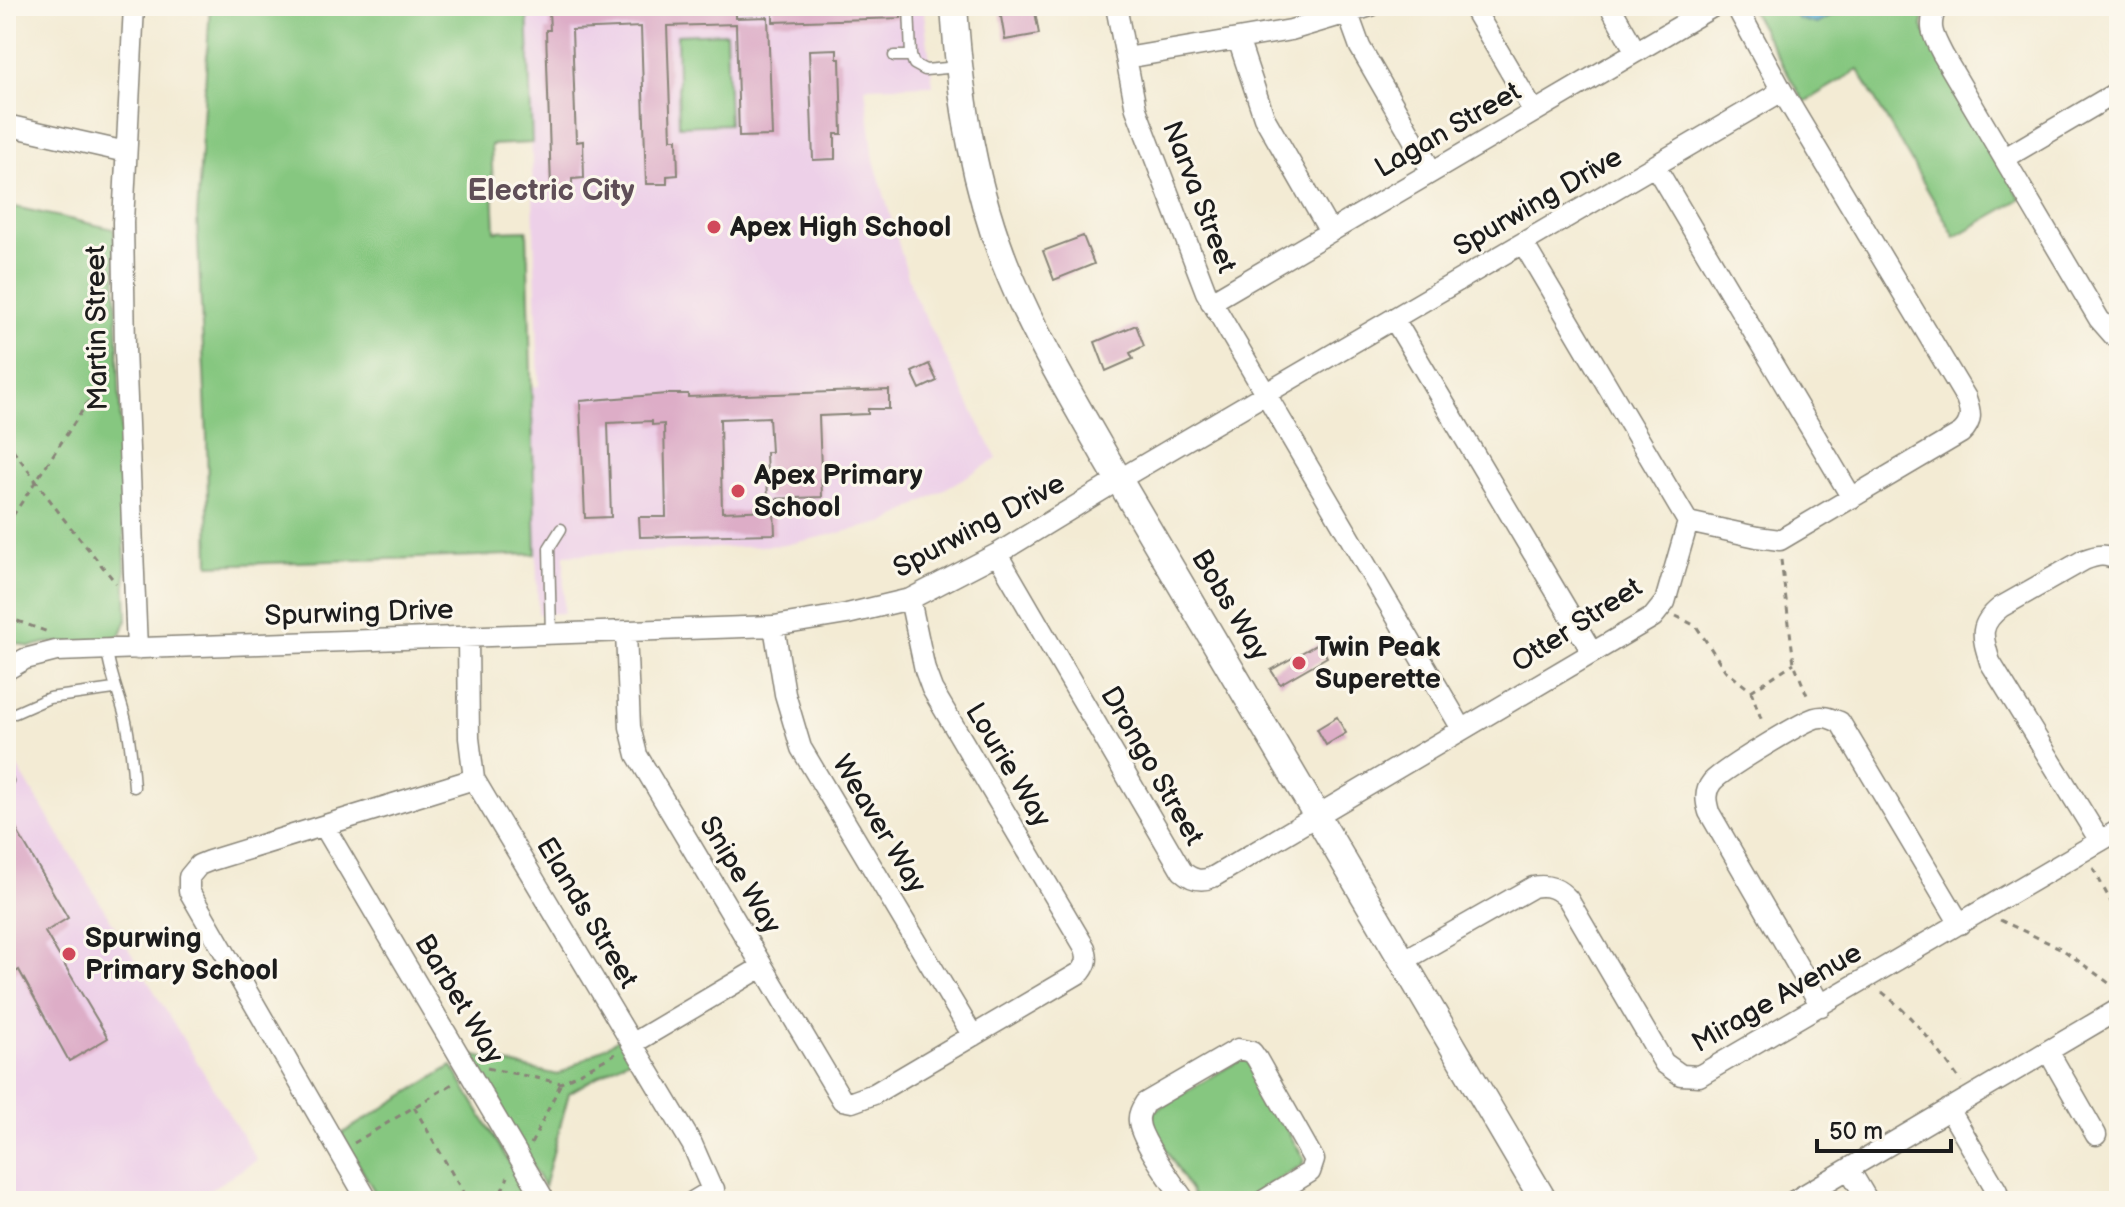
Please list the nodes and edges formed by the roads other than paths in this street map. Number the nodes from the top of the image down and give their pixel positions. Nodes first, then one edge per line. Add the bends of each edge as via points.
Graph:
1 (134, 6) edge
2 (909, 6) edge
3 (954, 6) edge
4 (1116, 6) edge
5 (1371, 6) edge
6 (1472, 6) edge
7 (1610, 6) edge
8 (1714, 6) edge
9 (1736, 6) edge
10 (1937, 6) edge
11 (1348, 14) junction
12 (1238, 39) junction
13 (1636, 52) junction
14 (894, 56) dead end
15 (911, 56) junction
16 (1126, 58) junction
17 (958, 67) junction
18 (1782, 91) junction
19 (2119, 91) edge
20 (1534, 112) junction
21 (6, 125) edge
22 (126, 152) junction
23 (2005, 158) junction
24 (1655, 166) junction
25 (1432, 172) junction
26 (1330, 232) junction
27 (1523, 243) junction
28 (1211, 302) junction
29 (1394, 319) junction
30 (2119, 336) edge
31 (1264, 395) junction
32 (1120, 479) junction
33 (1852, 498) junction
34 (1688, 522) junction
35 (561, 529) dead end
36 (997, 554) junction
37 (2119, 561) edge
38 (910, 599) junction
39 (774, 626) junction
40 (626, 633) junction
41 (551, 635) junction
42 (468, 637) junction
43 (137, 649) junction
44 (107, 650) junction
45 (1592, 652) junction
46 (6, 670) edge
47 (114, 689) junction
48 (15, 713) dead end
49 (1462, 729) junction
50 (474, 779) junction
51 (134, 787) dead end
52 (1317, 815) junction
53 (324, 826) junction
54 (2119, 830) edge
55 (2092, 846) junction
56 (1960, 924) junction
57 (1403, 961) junction
58 (762, 967) junction
59 (1821, 1006) junction
60 (2119, 1009) edge
61 (973, 1036) junction
62 (632, 1044) junction
63 (2048, 1051) junction
64 (1949, 1109) junction
65 (2096, 1135) dead end
66 (1849, 1169) junction
67 (1997, 1191) dead end
68 (716, 1195) edge
69 (367, 1201) edge
70 (545, 1201) edge
71 (694, 1201) edge
72 (1185, 1201) edge
73 (1263, 1201) edge
74 (1544, 1201) edge
75 (1794, 1201) edge
76 (1868, 1201) edge

1 - 22 street, Martin Street
2 - 15 lane
3 - 17 street, Bobs Way
4 - 16 street, Narva Street
5 - 11 street
6 - 20 street
7 - 13 street
8 - 13 street, Lagan Street
9 - 18 street
10 - 23 street via 1931,18 1934,38
11 - 12 street
11 - 25 street via 1360,47
12 - 16 street
12 - 26 street via 1264,117
13 - 20 street, Lagan Street
14 - 15 lane
15 - 17 lane via 921,69
16 - 28 street, Narva Street via 1136,109
17 - 32 street, Bobs Way via 968,140 1010,276 1055,369
18 - 24 street, Spurwing Drive
18 - 33 street via 1966,398 1971,417 1961,433
19 - 23 street
20 - 25 street, Lagan Street
21 - 22 street
22 - 43 street, Martin Street via 125,349
23 - 30 street via 2099,319
24 - 27 street, Spurwing Drive
24 - 33 street
25 - 26 street, Lagan Street
26 - 28 street, Lagan Street
27 - 29 street, Spurwing Drive
27 - 34 street
28 - 31 street, Narva Street
29 - 31 street, Spurwing Drive
29 - 45 street
31 - 32 street, Spurwing Drive
31 - 49 street, Narva Street
32 - 36 street, Spurwing Drive
32 - 52 street, Bobs Way
33 - 34 street via 1780,540
34 - 45 street, Otter Street via 1662,609
35 - 41 lane via 549,548
36 - 38 street, Spurwing Drive
36 - 52 street, Drongo Street via 1188,876 1213,877
37 - 55 street via 2105,555 2084,560 2001,607 1990,616 1983,635 1990,662
38 - 39 street, Spurwing Drive
38 - 61 street, Lourie Way via 925,670 945,714 1085,948 1081,972
39 - 40 street, Spurwing Drive
39 - 61 street, Weaver Way via 801,748
40 - 41 street, Spurwing Drive
40 - 58 street, Snipe Way via 630,727 637,755
41 - 42 street, Spurwing Drive
42 - 43 street, Spurwing Drive
42 - 50 street, Elands Street
43 - 44 street, Spurwing Drive
44 - 46 street, Spurwing Drive via 56,651
44 - 47 lane
45 - 49 street, Otter Street
47 - 48 lane via 49,698
47 - 51 lane via 131,749
49 - 52 street, Otter Street
50 - 53 street
50 - 62 street, Elands Street
52 - 57 street, Bobs Way
53 - 69 street via 199,865 189,877 189,891
53 - 70 street, Barbet Way
54 - 55 street, Mirage Avenue
55 - 56 street, Mirage Avenue
56 - 59 street, Mirage Avenue
56 - 59 street via 1840,722 1816,718 1770,744 1719,775 1710,784 1706,803
57 - 59 street, Mirage Avenue via 1541,885 1568,899 1674,1072 1689,1077 1707,1074
57 - 74 street, Bobs Way
58 - 61 street, Snipe Way via 842,1100 874,1094
58 - 62 street
60 - 63 street
62 - 68 street, Elands Street
63 - 64 street
63 - 65 street
64 - 66 street
64 - 67 street
66 - 75 street
66 - 76 street
68 - 71 street
72 - 73 street via 1146,1139 1140,1110 1238,1049 1257,1059 1314,1160 1310,1172

